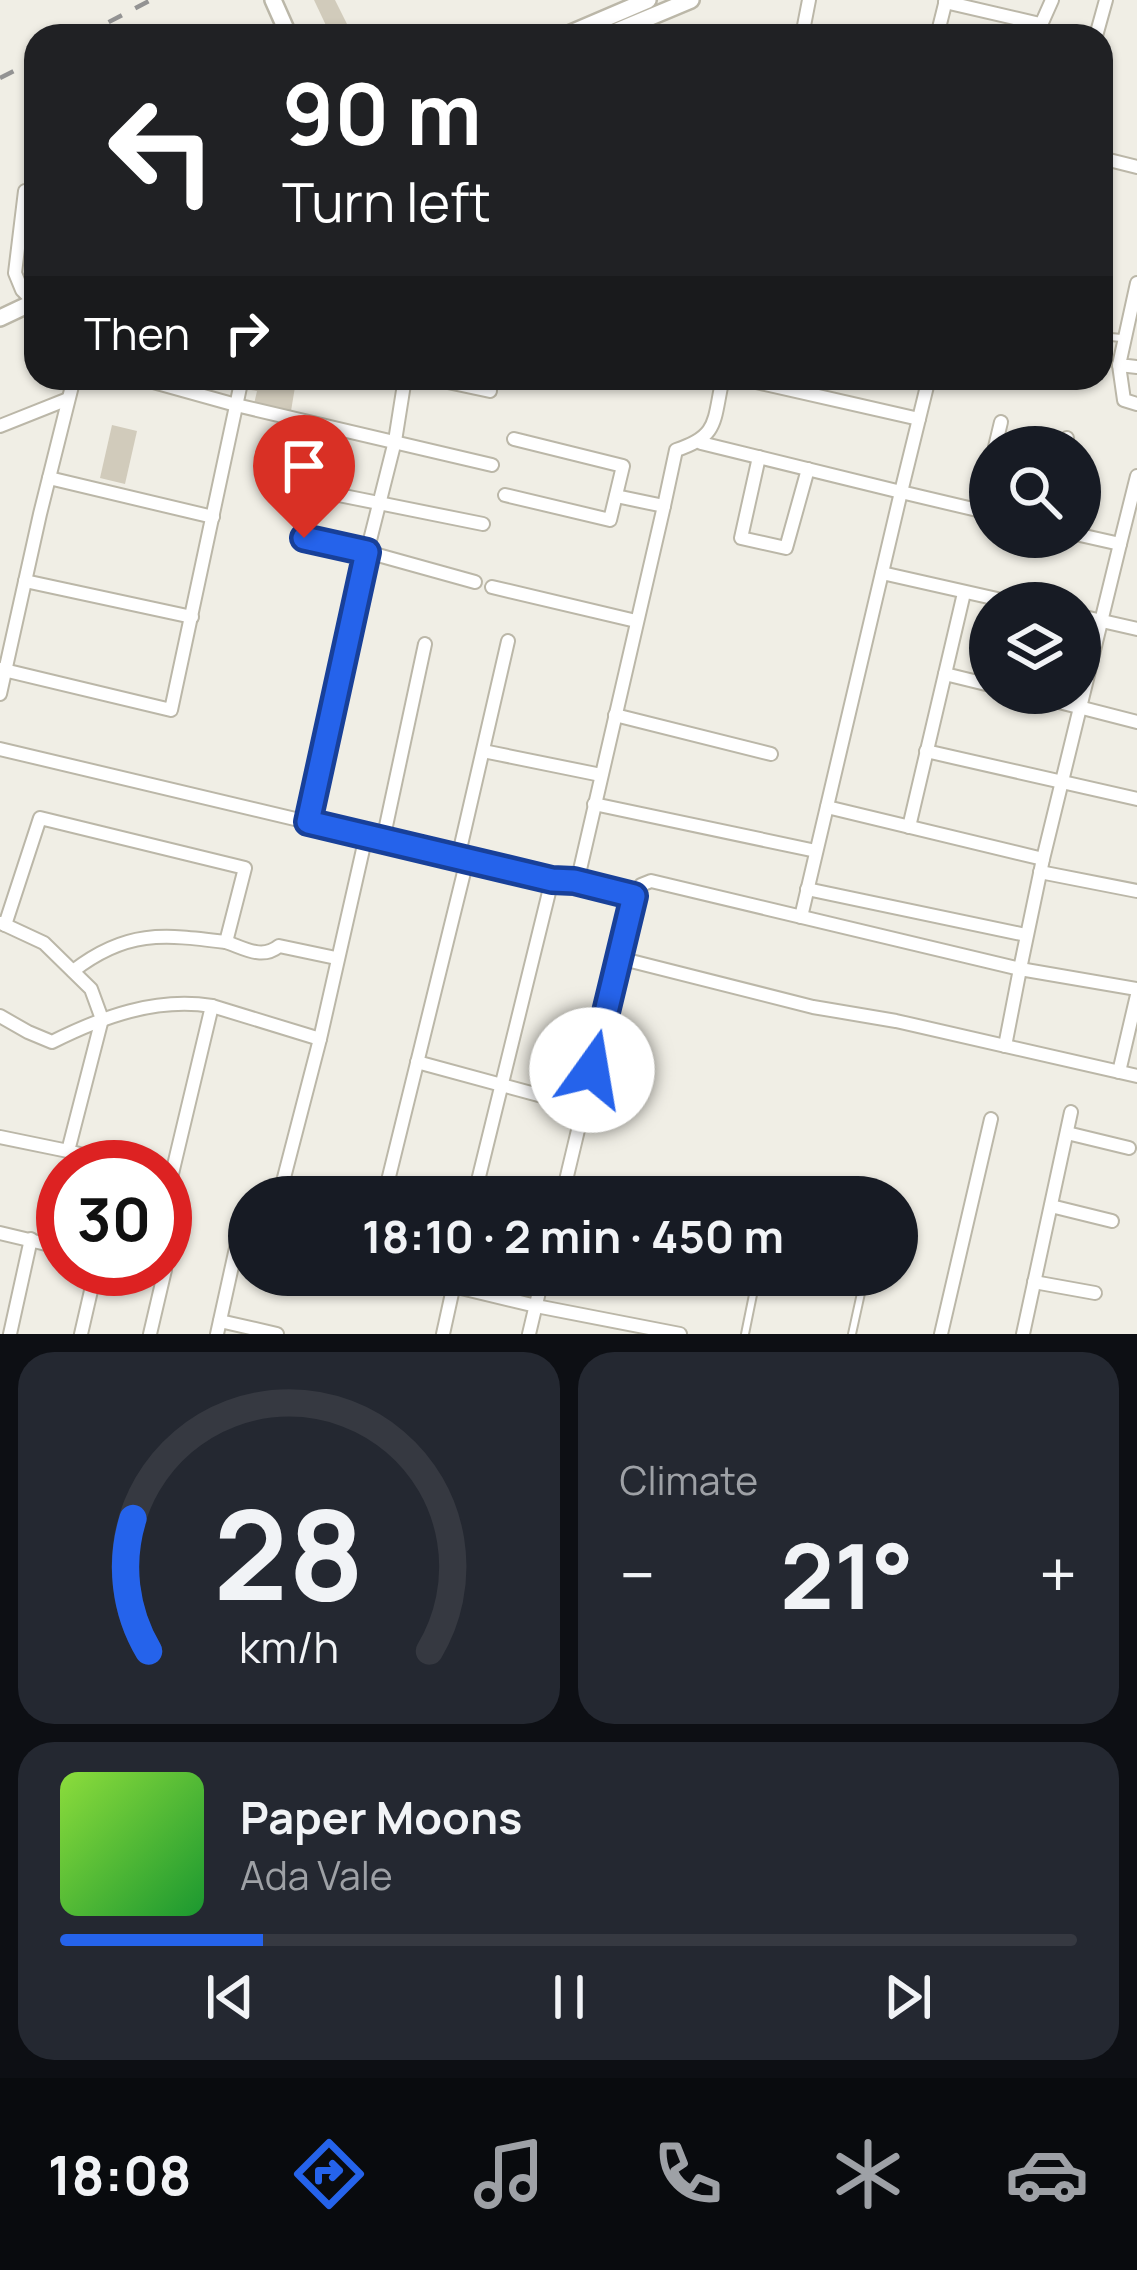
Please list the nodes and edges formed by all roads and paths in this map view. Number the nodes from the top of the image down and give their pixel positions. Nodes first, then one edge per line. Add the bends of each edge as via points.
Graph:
1 (647, 0) edge
2 (691, 0) edge
3 (945, 1) edge
4 (592, 24) edge
5 (634, 24) edge
6 (1019, 24) edge
7 (24, 199) edge
8 (1137, 283) edge
9 (24, 292) edge
10 (1113, 337) edge
11 (1125, 338) junction
12 (1119, 365) junction
13 (1137, 367) edge
14 (71, 390) edge
15 (182, 390) edge
16 (239, 390) edge
17 (403, 390) edge
18 (485, 390) edge
19 (720, 390) edge
20 (792, 390) edge
21 (926, 390) edge
22 (490, 391) dead end
23 (68, 399) junction
24 (1137, 404) edge
25 (236, 405) junction
26 (919, 419) junction
27 (1001, 422) dead end
28 (0, 426) edge
29 (1000, 426) edge
30 (514, 439) dead end
31 (395, 441) junction
32 (701, 442) junction
33 (759, 457) junction
34 (493, 465) dead end
35 (808, 469) junction
36 (1137, 476) edge
37 (49, 478) junction
38 (304, 488) dead end
39 (901, 492) junction
40 (505, 495) dead end
41 (616, 496) junction
42 (380, 502) junction
43 (664, 506) junction
44 (969, 508) edge
45 (213, 517) junction
46 (483, 524) dead end
47 (304, 538) dead end
48 (1101, 541) edge
49 (1119, 547) junction
50 (367, 552) junction
51 (1137, 555) edge
52 (882, 573) junction
53 (25, 581) junction
54 (475, 582) dead end
55 (492, 587) dead end
56 (964, 592) junction
57 (969, 593) edge
58 (192, 617) junction
59 (1101, 620) joint
60 (636, 621) junction
61 (1137, 629) edge
62 (508, 641) dead end
63 (425, 644) dead end
64 (3, 670) edge
65 (945, 674) junction
66 (969, 680) edge
67 (0, 694) edge
68 (1101, 712) edge
69 (1078, 714) edge
70 (615, 715) junction
71 (1137, 722) edge
72 (0, 749) edge
73 (483, 751) junction
74 (926, 752) junction
75 (771, 754) dead end
76 (601, 775) junction
77 (1061, 784) junction
78 (1137, 799) edge
79 (595, 804) junction
80 (826, 807) junction
81 (308, 822) junction
82 (909, 826) junction
83 (366, 836) junction
84 (383, 840) junction
85 (816, 851) junction
86 (463, 859) junction
87 (1041, 866) junction
88 (552, 880) junction
89 (574, 881) junction
90 (807, 889) junction
91 (1137, 891) edge
92 (634, 896) junction
93 (801, 917) junction
94 (3, 924) edge
95 (1026, 935) junction
96 (226, 942) junction
97 (336, 958) junction
98 (619, 958) junction
99 (1020, 969) junction
100 (73, 971) junction
101 (1137, 992) edge
102 (212, 1006) junction
103 (0, 1016) edge
104 (102, 1019) junction
105 (320, 1039) junction
106 (1005, 1046) junction
107 (417, 1062) junction
108 (1119, 1072) junction
109 (1137, 1076) edge
110 (500, 1085) junction
111 (583, 1107) junction
112 (1071, 1112) dead end
113 (991, 1119) dead end
114 (1066, 1133) junction
115 (0, 1137) edge
116 (71, 1140) edge
117 (180, 1140) edge
118 (36, 1144) edge
119 (1130, 1148) dead end
120 (284, 1176) edge
121 (389, 1176) edge
122 (480, 1176) edge
123 (567, 1176) edge
124 (1051, 1206) junction
125 (1112, 1221) dead end
126 (0, 1233) edge
127 (31, 1239) junction
128 (36, 1240) edge
129 (1034, 1282) junction
130 (228, 1283) edge
131 (1095, 1293) dead end
132 (90, 1296) edge
133 (159, 1296) edge
134 (451, 1296) edge
135 (504, 1296) edge
136 (538, 1296) edge
137 (753, 1296) edge
138 (860, 1296) edge
139 (536, 1306) junction
140 (218, 1327) edge
141 (10, 1334) edge
142 (81, 1334) edge
143 (150, 1334) edge
144 (277, 1334) edge
145 (443, 1334) edge
146 (530, 1334) edge
147 (680, 1334) edge
148 (745, 1334) edge
149 (852, 1334) edge
150 (941, 1334) edge
151 (1023, 1334) edge

1 - 4 street
2 - 5 street
3 - 6 street
7 - 9 street via 15,273
8 - 11 street
10 - 11 lane
11 - 12 street
12 - 13 street
12 - 24 street via 1124,400
14 - 23 street
15 - 25 street
16 - 25 street
17 - 31 street
18 - 22 street
19 - 32 street
20 - 26 street
21 - 26 street
23 - 28 street
23 - 37 street
25 - 31 street
25 - 45 street
26 - 39 street
27 - 29 street
30 - 41 street via 623,466
31 - 34 street
31 - 42 street
32 - 33 street
32 - 43 street via 676,450
33 - 35 street
33 - 35 street via 741,538 786,548
35 - 39 street
36 - 49 street
37 - 45 street
37 - 53 street
38 - 42 street
39 - 44 street
39 - 52 street
40 - 41 street via 610,520
41 - 43 street
42 - 46 street
42 - 50 street
43 - 60 street
45 - 58 street
47 - 50 street
48 - 49 street
49 - 51 street
49 - 59 street
50 - 54 street
50 - 81 street
52 - 56 street
52 - 80 street
53 - 58 street
53 - 64 street
55 - 60 street
56 - 57 street
56 - 65 street
58 - 64 street via 171,710
59 - 61 street
60 - 70 street
62 - 73 street
63 - 84 street
64 - 67 street
65 - 66 street
65 - 74 street
68 - 71 street
69 - 77 street
70 - 75 street
70 - 76 street
72 - 81 street
73 - 76 street
73 - 86 street
74 - 77 street
74 - 82 street
76 - 79 street
77 - 78 street
77 - 87 street
79 - 85 street
79 - 89 street
80 - 82 street
80 - 85 street
81 - 83 street
82 - 87 street
83 - 84 street
83 - 97 street
84 - 86 street
85 - 90 street
86 - 88 street
86 - 107 street
87 - 91 street
87 - 95 street
88 - 89 street
88 - 110 street
89 - 92 street
90 - 93 street
90 - 95 street
92 - 93 street via 651,881
92 - 98 street
93 - 99 street
94 - 96 street via 40,818 244,868
94 - 100 street via 44,944
95 - 99 street
96 - 97 street via 262,955 279,946
96 - 100 street via 143,936 99,951
97 - 105 street
98 - 106 street
98 - 111 street
99 - 101 street
99 - 106 street
100 - 104 street via 91,989
101 - 108 street
102 - 104 street via 162,1004
102 - 105 street
102 - 117 street
103 - 104 street via 52,1042
104 - 116 street
105 - 120 street
106 - 108 street
107 - 110 street
107 - 121 street
108 - 109 street
110 - 111 street
110 - 122 street
111 - 123 street
112 - 114 street
113 - 150 street
114 - 119 street
114 - 124 street
115 - 118 street
124 - 125 street
124 - 129 street
126 - 127 street
127 - 128 street
127 - 141 street
129 - 131 street
129 - 151 street
130 - 140 street
132 - 142 street
133 - 143 street
134 - 145 street
135 - 139 street
136 - 139 street
137 - 148 lane
138 - 149 lane
139 - 146 street
139 - 147 street
140 - 144 street

